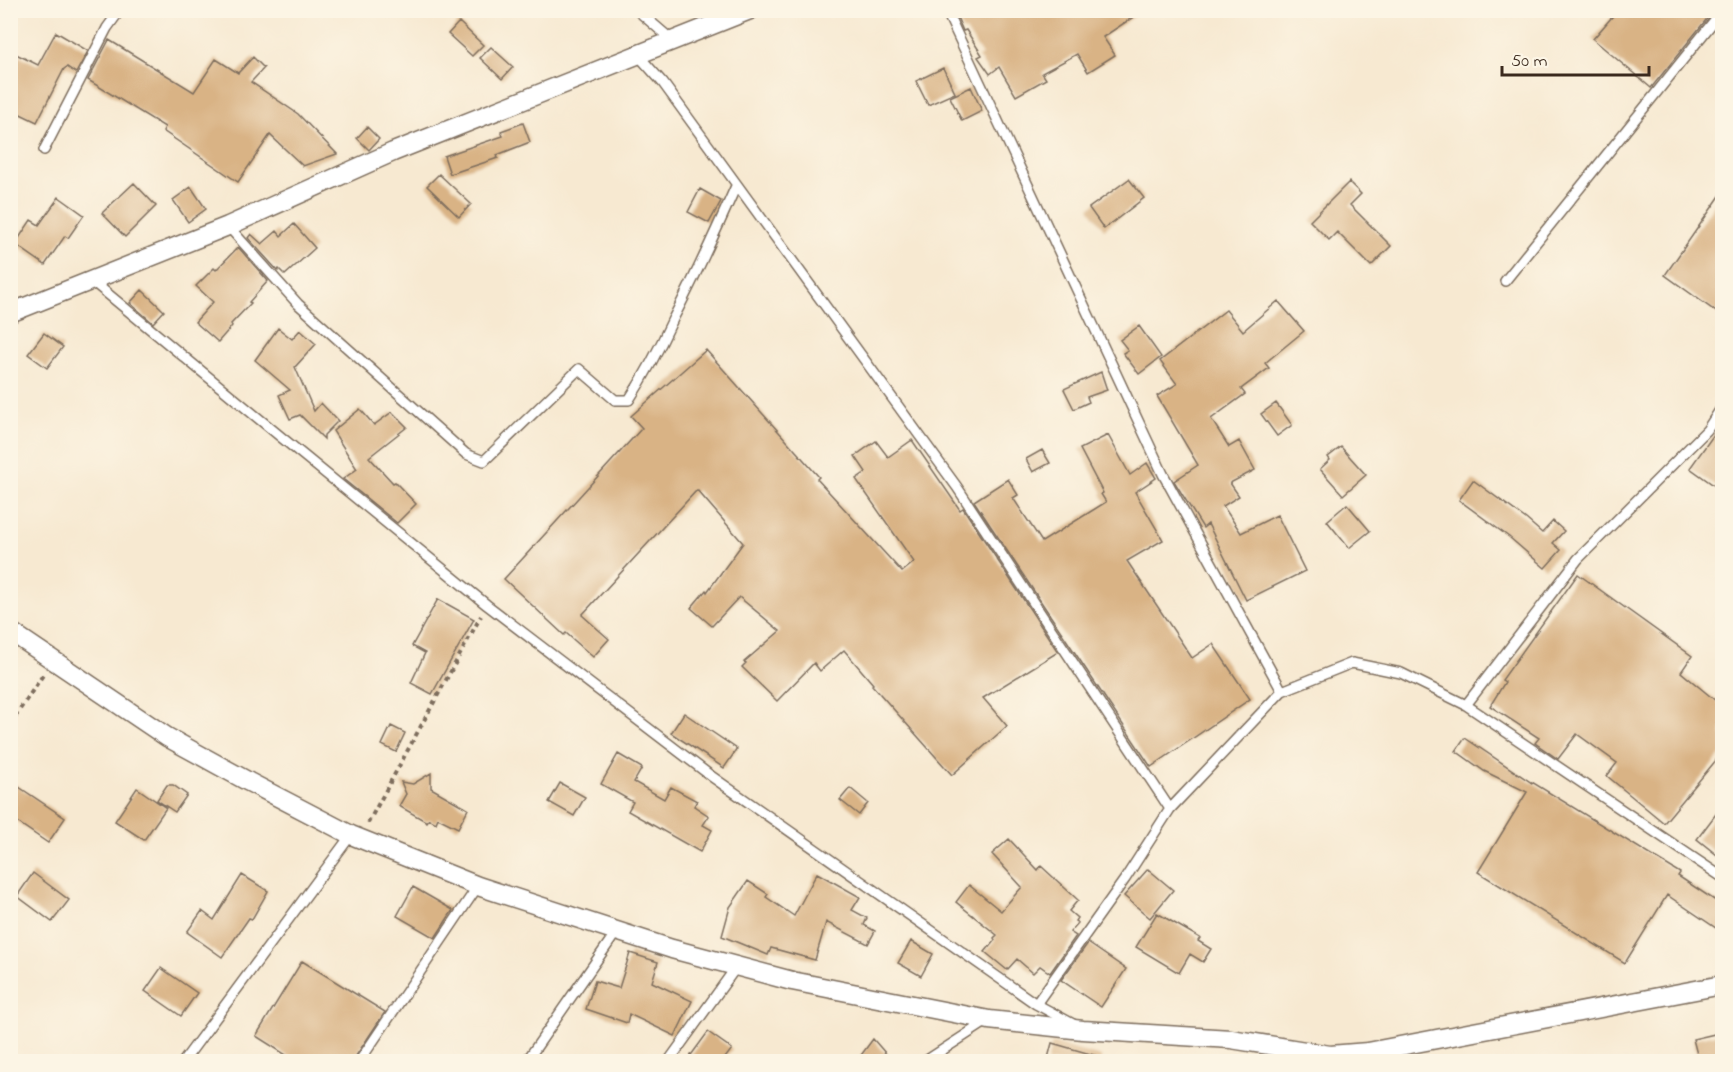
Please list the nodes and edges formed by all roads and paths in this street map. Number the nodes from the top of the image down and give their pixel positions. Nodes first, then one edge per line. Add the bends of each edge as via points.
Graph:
1 (120, 10) edge
2 (637, 10) edge
3 (750, 10) edge
4 (946, 10) edge
5 (1722, 11) edge
6 (673, 41) junction
7 (638, 55) junction
8 (44, 150) dead end
9 (736, 186) junction
10 (228, 226) junction
11 (91, 280) junction
12 (1505, 281) dead end
13 (10, 313) edge
14 (1722, 407) edge
15 (487, 604) junction
16 (10, 631) edge
17 (53, 659) junction
18 (1282, 691) junction
19 (1466, 705) junction
20 (10, 724) edge
21 (1170, 809) junction
22 (355, 837) junction
23 (1722, 877) edge
24 (478, 886) junction
25 (617, 931) junction
26 (737, 966) junction
27 (1722, 985) edge
28 (1036, 1004) junction
29 (989, 1020) junction
30 (1083, 1030) junction
31 (1342, 1058) edge
32 (183, 1062) edge
33 (359, 1062) edge
34 (526, 1062) edge
35 (668, 1062) edge
36 (924, 1062) edge

1 - 8 lane
2 - 6 lane
3 - 6 street
4 - 18 lane via 1163,474
5 - 12 lane
6 - 7 street
7 - 9 lane via 663,83
7 - 10 street via 393,152
9 - 10 lane via 698,271 641,382 628,399 615,400 579,369 484,461 466,454 298,304
9 - 21 lane via 957,487
10 - 11 street
11 - 13 street
11 - 15 lane
14 - 19 lane via 1707,430 1578,559
15 - 22 path
15 - 28 lane via 711,776
16 - 17 street
17 - 20 path
17 - 22 street via 167,737
18 - 19 lane via 1352,663 1401,673
18 - 21 lane
19 - 23 lane
21 - 28 lane
22 - 24 street
22 - 32 lane
24 - 25 street
24 - 33 lane
25 - 26 street
25 - 34 lane
26 - 29 street via 792,981
26 - 35 lane
27 - 31 street
28 - 30 lane
29 - 30 street
29 - 36 lane
30 - 31 street via 1231,1039

